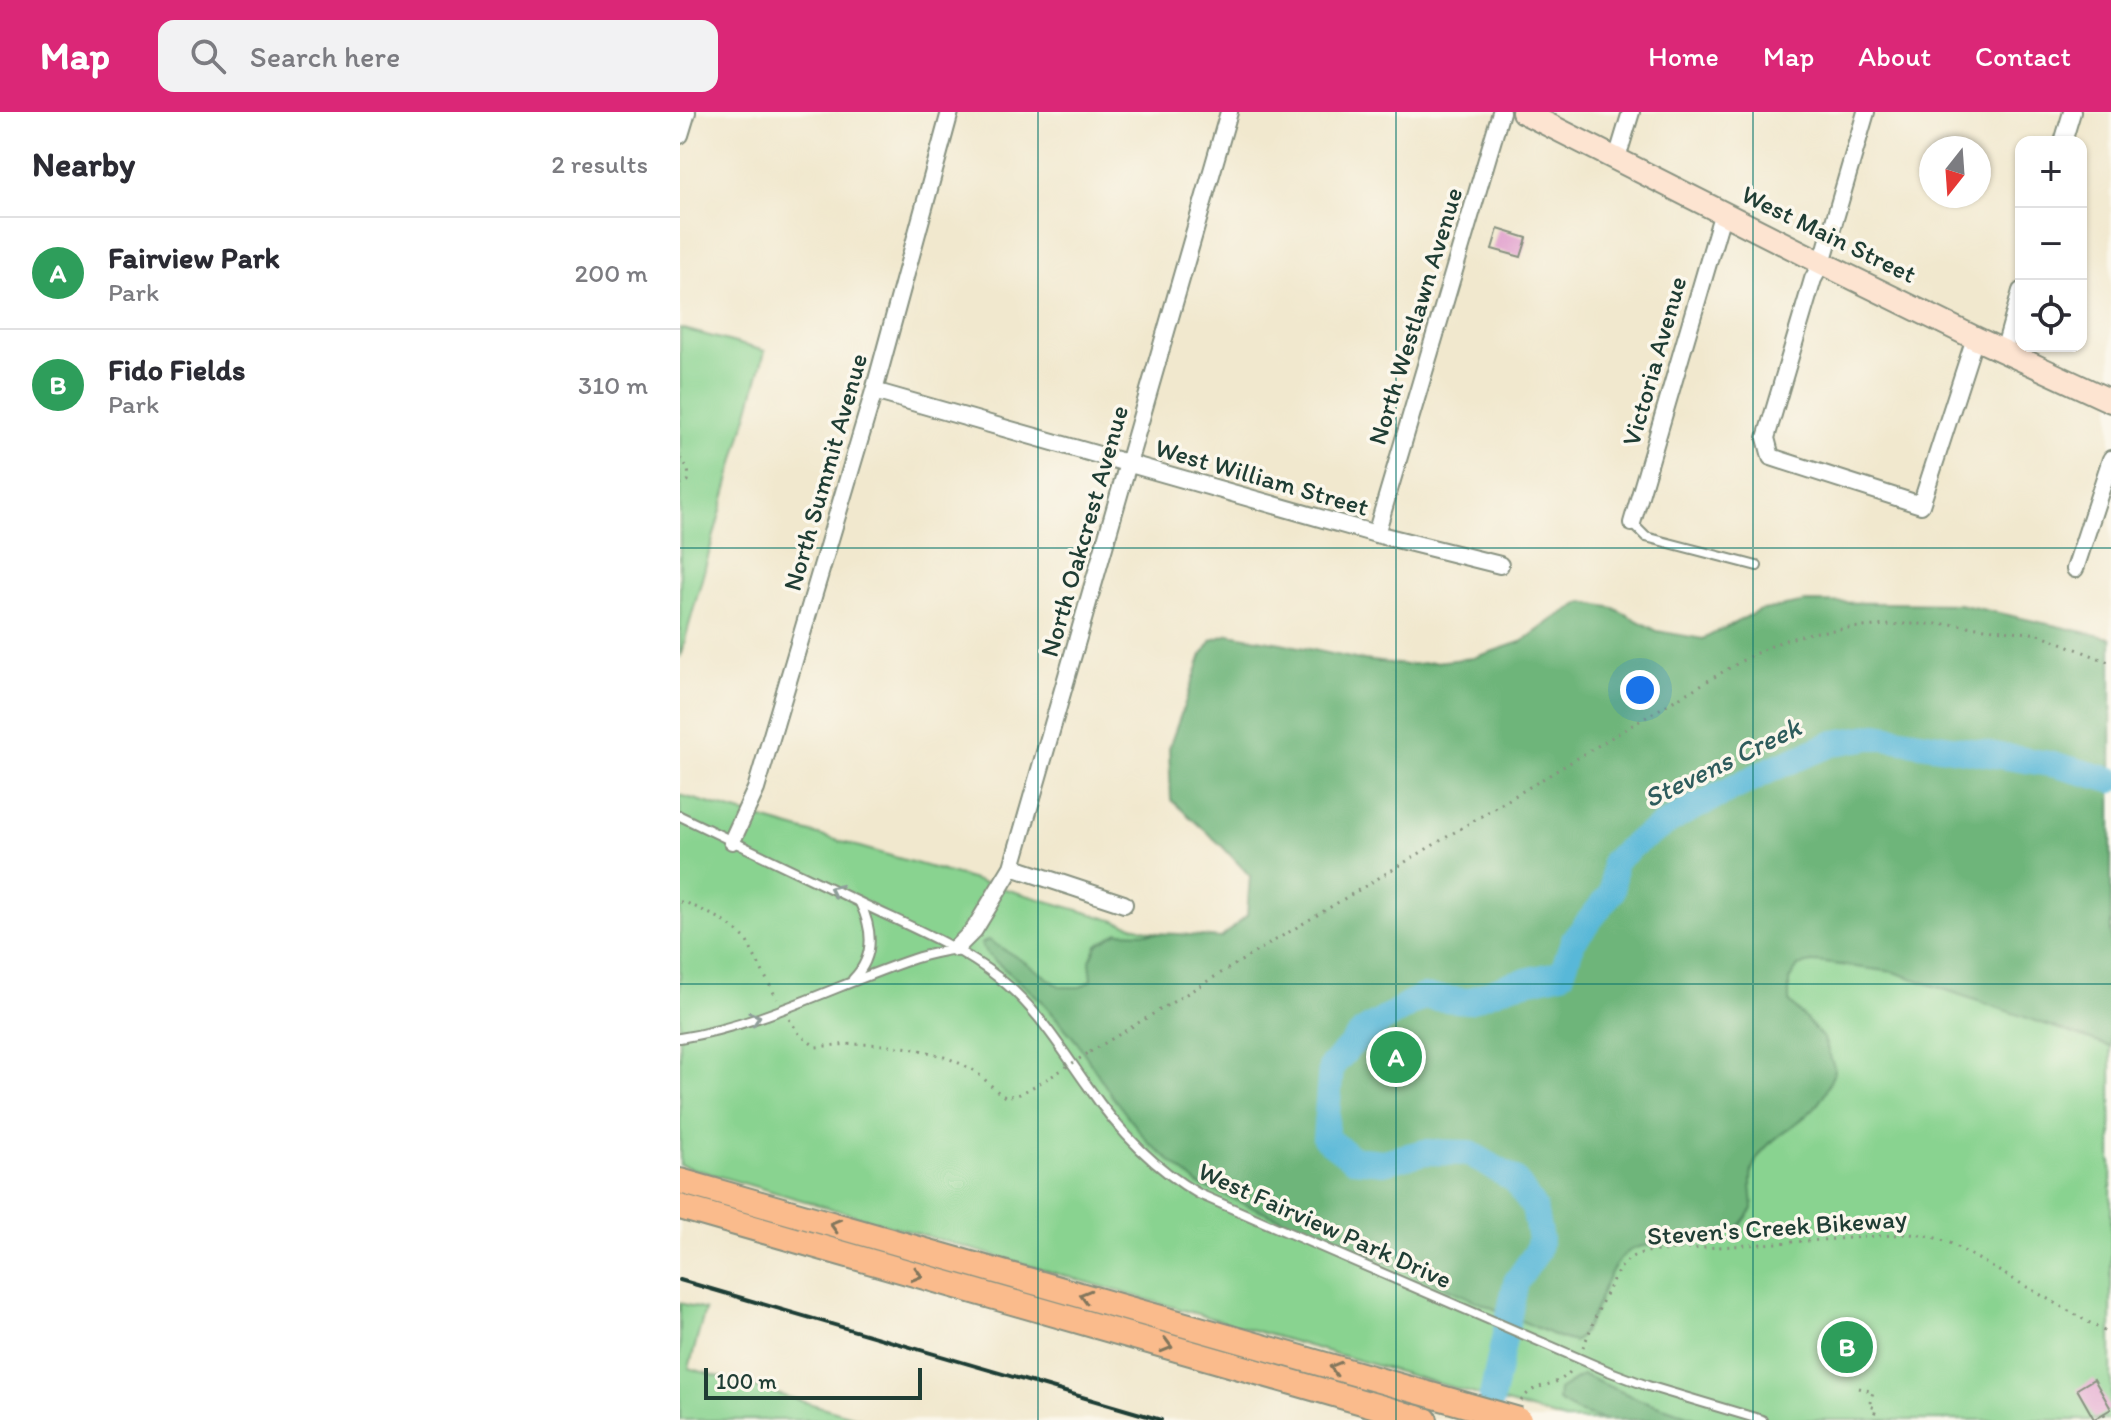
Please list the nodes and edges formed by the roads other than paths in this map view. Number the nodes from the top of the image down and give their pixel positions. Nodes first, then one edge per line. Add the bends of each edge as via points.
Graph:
1 (687, 112) edge
2 (950, 112) edge
3 (1229, 112) edge
4 (1501, 112) edge
5 (1523, 112) edge
6 (1631, 112) edge
7 (1866, 112) edge
8 (2072, 112) edge
9 (680, 135) edge
10 (2065, 136) edge
11 (1617, 158) junction
12 (1723, 212) junction
13 (1822, 263) junction
14 (2015, 312) edge
15 (1975, 338) junction
16 (2004, 351) junction
17 (874, 391) junction
18 (2111, 401) edge
19 (2111, 459) edge
20 (1129, 465) junction
21 (1632, 523) joint
22 (1376, 534) junction
23 (1500, 565) dead end
24 (1757, 566) dead end
25 (2075, 569) dead end
26 (680, 816) edge
27 (732, 841) junction
28 (1012, 867) junction
29 (860, 903) junction
30 (1124, 904) dead end
31 (956, 948) junction
32 (850, 983) junction
33 (680, 1038) edge
34 (680, 1181) edge
35 (680, 1207) edge
36 (1519, 1415) edge
37 (1414, 1417) edge
38 (1762, 1420) edge

1 - 9 street
2 - 17 street, North Summit Avenue
3 - 20 street, North Oakcrest Avenue
4 - 22 street, North Westlawn Avenue
5 - 11 street, West Main Street
6 - 11 street
7 - 13 street
8 - 10 street
11 - 12 street, West Main Street
12 - 13 street, West Main Street
12 - 21 street, Victoria Avenue
13 - 15 street, West Main Street
13 - 15 street via 1766,438 1771,457 1921,505
14 - 16 street
15 - 16 street, West Main Street
16 - 18 street, West Main Street
17 - 20 street, West William Street
17 - 27 street, North Summit Avenue via 756,789
19 - 25 street
20 - 22 street, West William Street
20 - 28 street, North Oakcrest Avenue
21 - 24 lane via 1646,537
22 - 23 street, West William Street
26 - 27 lane, West Fairview Park Drive
29 -> 27 lane, West Fairview Park Drive
28 - 30 street
28 - 31 street, North Oakcrest Avenue via 974,930
29 - 31 lane, West Fairview Park Drive
29 - 32 lane via 870,941 865,963
31 - 32 lane
31 - 38 lane, West Fairview Park Drive via 1026,1003 1107,1113 1177,1182 1579,1358 1648,1386
33 -> 32 lane via 783,1009
36 -> 34 main road, bridge via 1410,1389
35 -> 37 main road

